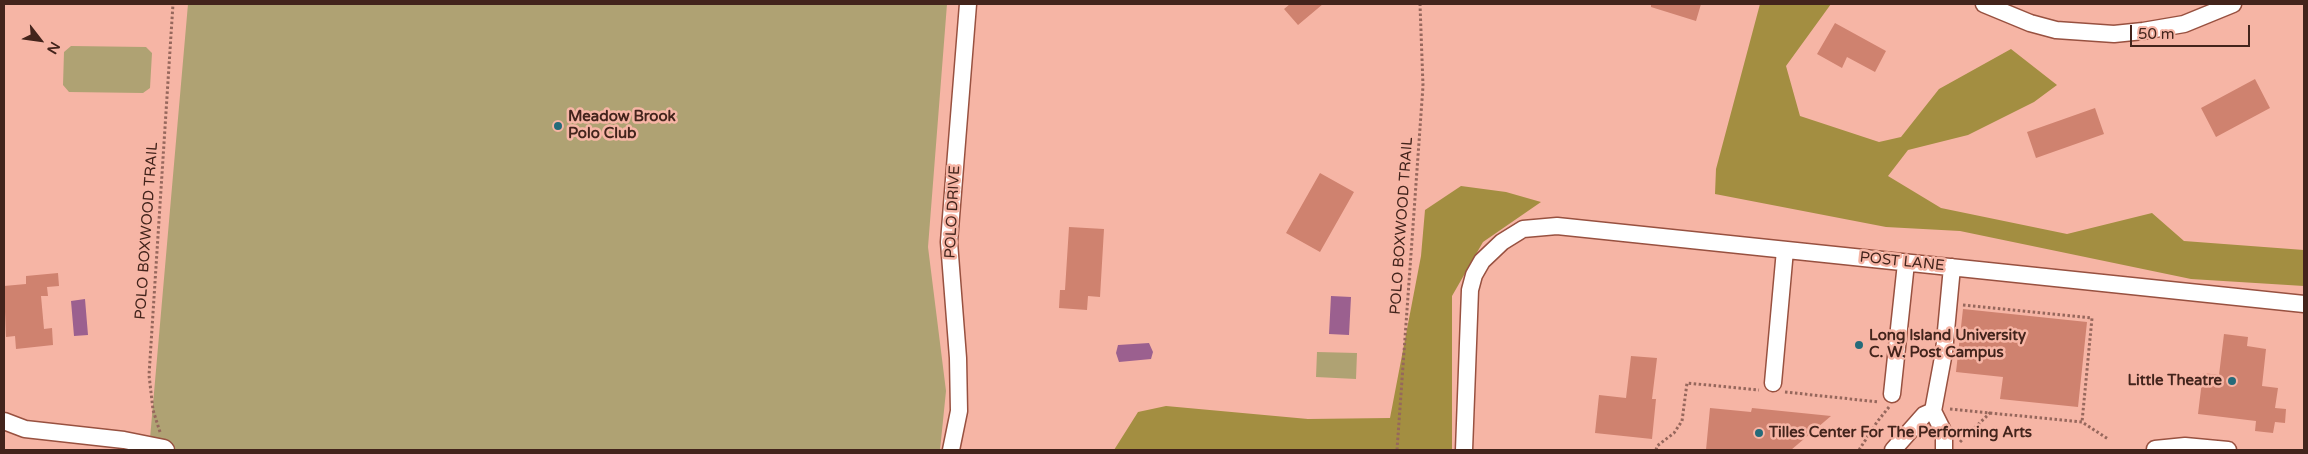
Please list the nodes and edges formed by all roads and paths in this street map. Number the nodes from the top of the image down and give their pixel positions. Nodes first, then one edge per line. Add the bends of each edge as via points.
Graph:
1 (173, 4) edge
2 (968, 4) edge
3 (1420, 4) edge
4 (1984, 4) edge
5 (2233, 4) edge
6 (1785, 250) junction
7 (1906, 263) junction
8 (1952, 267) junction
9 (2304, 304) edge
10 (1960, 305) dead end
11 (1771, 388) junction
12 (1892, 394) dead end
13 (1933, 409) junction
14 (1991, 412) junction
15 (4, 421) edge
16 (2082, 422) junction
17 (2108, 439) dead end
18 (1960, 442) dead end
19 (165, 449) edge
20 (2155, 449) dead end
21 (951, 450) edge
22 (1397, 450) edge
23 (1464, 450) edge
24 (1656, 450) edge
25 (1859, 450) edge
26 (1893, 450) edge
27 (1944, 450) edge
28 (2228, 450) edge

1 - 19 path, POLO BOXWOOD TRAIL via 149,375 153,410
2 - 21 street, POLO DRIVE via 949,242 959,411
3 - 22 path, POLO BOXWOOD TRAIL via 1423,86
4 - 5 street via 2056,30 2114,34 2184,24
6 - 7 street, POST LANE
6 - 11 street
6 - 23 street, POST LANE via 1557,226 1523,229 1502,242 1482,261 1470,290
7 - 8 street, POST LANE
7 - 12 street
8 - 9 street, POST LANE
8 - 13 street via 1944,352
10 - 16 path via 2092,318
11 - 24 path via 1687,383 1682,422
11 - 25 path via 1893,403
13 - 14 path
13 - 26 street
13 - 27 street via 1944,433
14 - 16 path
14 - 18 path
15 - 19 street via 25,429 79,434
16 - 17 path
20 - 28 street via 2186,446

